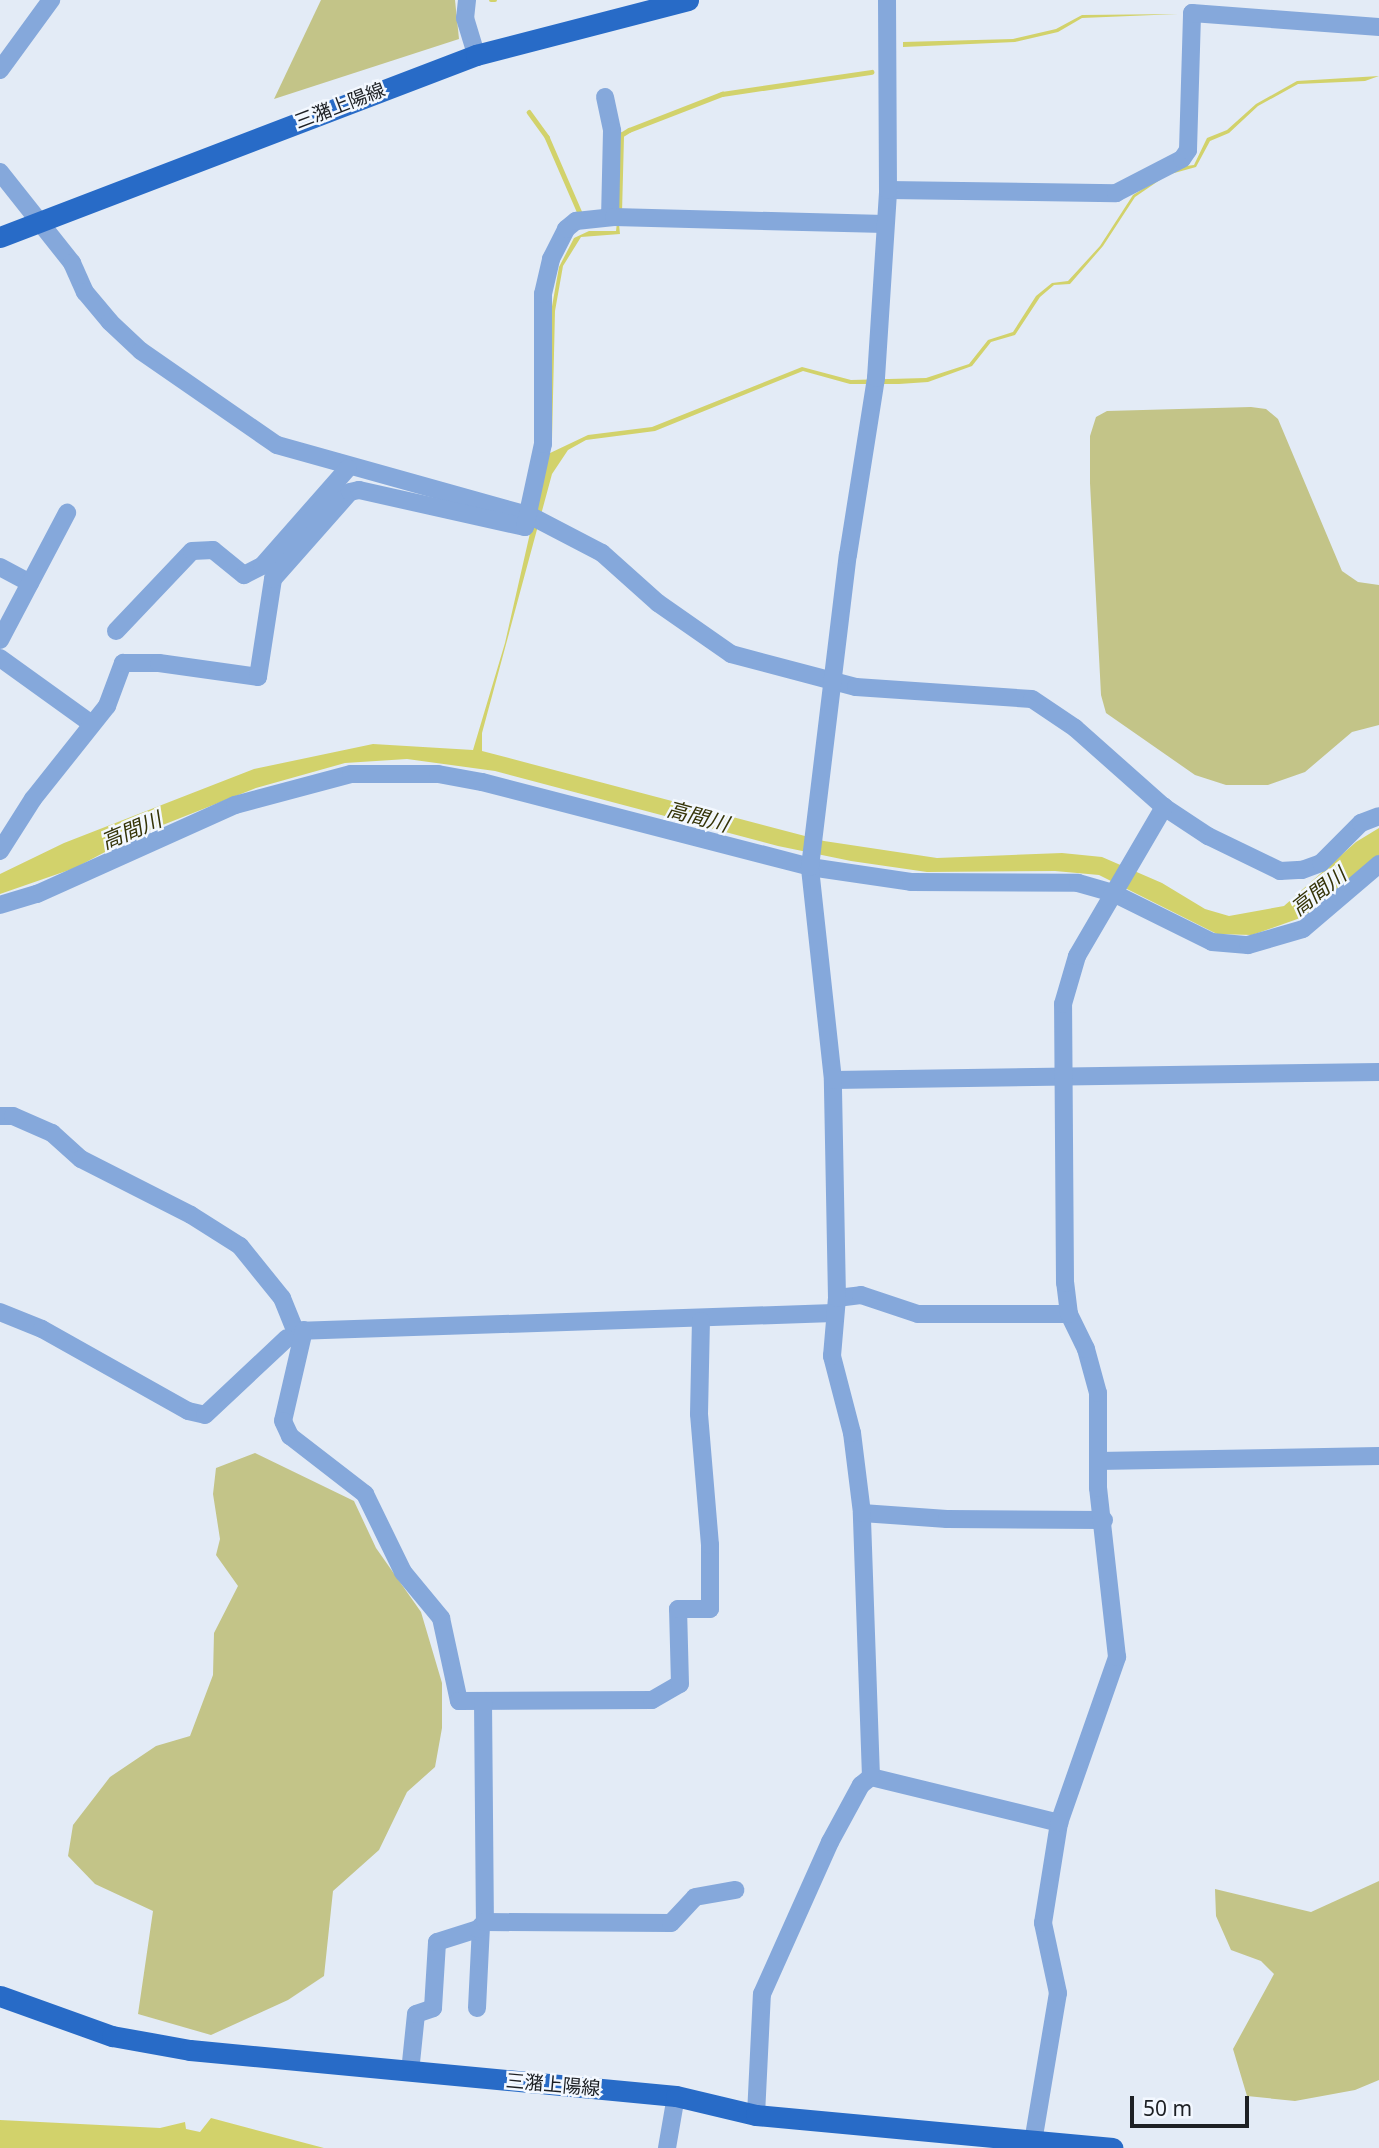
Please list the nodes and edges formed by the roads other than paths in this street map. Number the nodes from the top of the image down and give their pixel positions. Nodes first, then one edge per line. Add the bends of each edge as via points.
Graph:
1 (51, 0) edge
2 (467, 0) edge
3 (688, 0) edge
4 (887, 0) edge
5 (1379, 27) edge
6 (477, 55) junction
7 (0, 70) edge
8 (605, 97) dead end
9 (0, 172) edge
10 (888, 190) junction
11 (615, 217) junction
12 (885, 224) junction
13 (38, 225) junction
14 (0, 237) edge
15 (348, 468) junction
16 (67, 513) dead end
17 (533, 517) junction
18 (0, 567) edge
19 (30, 583) junction
20 (116, 631) dead end
21 (0, 640) edge
22 (0, 658) edge
23 (833, 679) junction
24 (92, 724) junction
25 (1164, 807) junction
26 (1379, 816) edge
27 (0, 851) edge
28 (1379, 864) edge
29 (810, 867) junction
30 (1115, 890) junction
31 (0, 905) edge
32 (1379, 1072) edge
33 (1064, 1077) junction
34 (832, 1080) junction
35 (0, 1116) edge
36 (835, 1305) junction
37 (0, 1312) edge
38 (1069, 1314) junction
39 (701, 1321) junction
40 (304, 1330) junction
41 (287, 1338) dead end
42 (1379, 1456) edge
43 (1098, 1461) junction
44 (862, 1513) junction
45 (1104, 1520) junction
46 (483, 1701) junction
47 (870, 1777) junction
48 (1059, 1823) junction
49 (735, 1890) dead end
50 (483, 1924) junction
51 (0, 1996) edge
52 (477, 2008) dead end
53 (411, 2072) junction
54 (676, 2096) junction
55 (756, 2115) junction
56 (1032, 2144) edge
57 (1076, 2146) edge
58 (667, 2148) edge
59 (1112, 2148) edge

1 - 7 street
2 - 6 street via 465,18
3 - 6 main road, 三潴上陽線
4 - 10 street
5 - 10 street via 1192,13 1188,150 1182,159 1116,193
6 - 13 main road, 三潴上陽線
8 - 11 street via 612,131
9 - 13 street
10 - 12 street
11 - 12 street
11 - 17 street via 576,220 566,229 551,259 543,294 543,444
12 - 23 street via 875,382
13 - 14 main road, 三潴上陽線
13 - 15 street via 72,263 85,292 141,351 277,445
15 - 17 street
15 - 20 street via 262,566 244,575 213,550 192,551
16 - 19 street
17 - 23 street via 602,553 658,603 731,654
17 - 24 street via 525,527 359,490 349,492 273,579 258,677 159,663 123,663 115,673 107,706
18 - 19 street
19 - 21 street
22 - 24 street
23 - 25 street via 856,687 1032,699 1075,728
23 - 29 street
24 - 27 street via 33,799
25 - 26 street via 1208,836 1280,871 1321,863 1361,823
25 - 30 street
28 - 30 street via 1303,929 1248,945 1212,942
29 - 30 street via 911,882 1078,883
29 - 31 street via 686,839 482,782 438,774 351,774 235,805 37,894
29 - 34 street
30 - 33 street via 1067,982
32 - 33 street
33 - 34 street
33 - 38 street
34 - 36 street
35 - 40 street via 13,1116 52,1133 81,1159 191,1215 240,1246 282,1298 295,1331
36 - 38 street via 861,1295 918,1314
36 - 39 street
36 - 44 street via 832,1356 852,1433
37 - 41 street via 205,1415
38 - 43 street via 1086,1349 1098,1393
39 - 40 street
39 - 46 street via 699,1414 710,1545 710,1609 678,1609 680,1684 652,1700
40 - 46 street via 282,1411 286,1429 365,1494 403,1572 441,1618 460,1702
42 - 43 street
43 - 45 street
44 - 45 street via 947,1519
44 - 47 street
45 - 48 street via 1117,1657
46 - 50 street
47 - 48 street
47 - 55 street via 830,1842 762,1994
48 - 56 street via 1043,1923 1058,1993
49 - 50 street via 695,1897 671,1923
50 - 52 street
50 - 53 street via 437,1942 433,2008 416,2014
51 - 53 main road, 三潴上陽線 via 112,2036 190,2050
53 - 54 main road, 三潴上陽線
54 - 55 main road, 三潴上陽線
54 - 58 street
55 - 56 main road, 三潴上陽線
56 - 57 main road, 三潴上陽線
57 - 59 main road, 三潴上陽線

